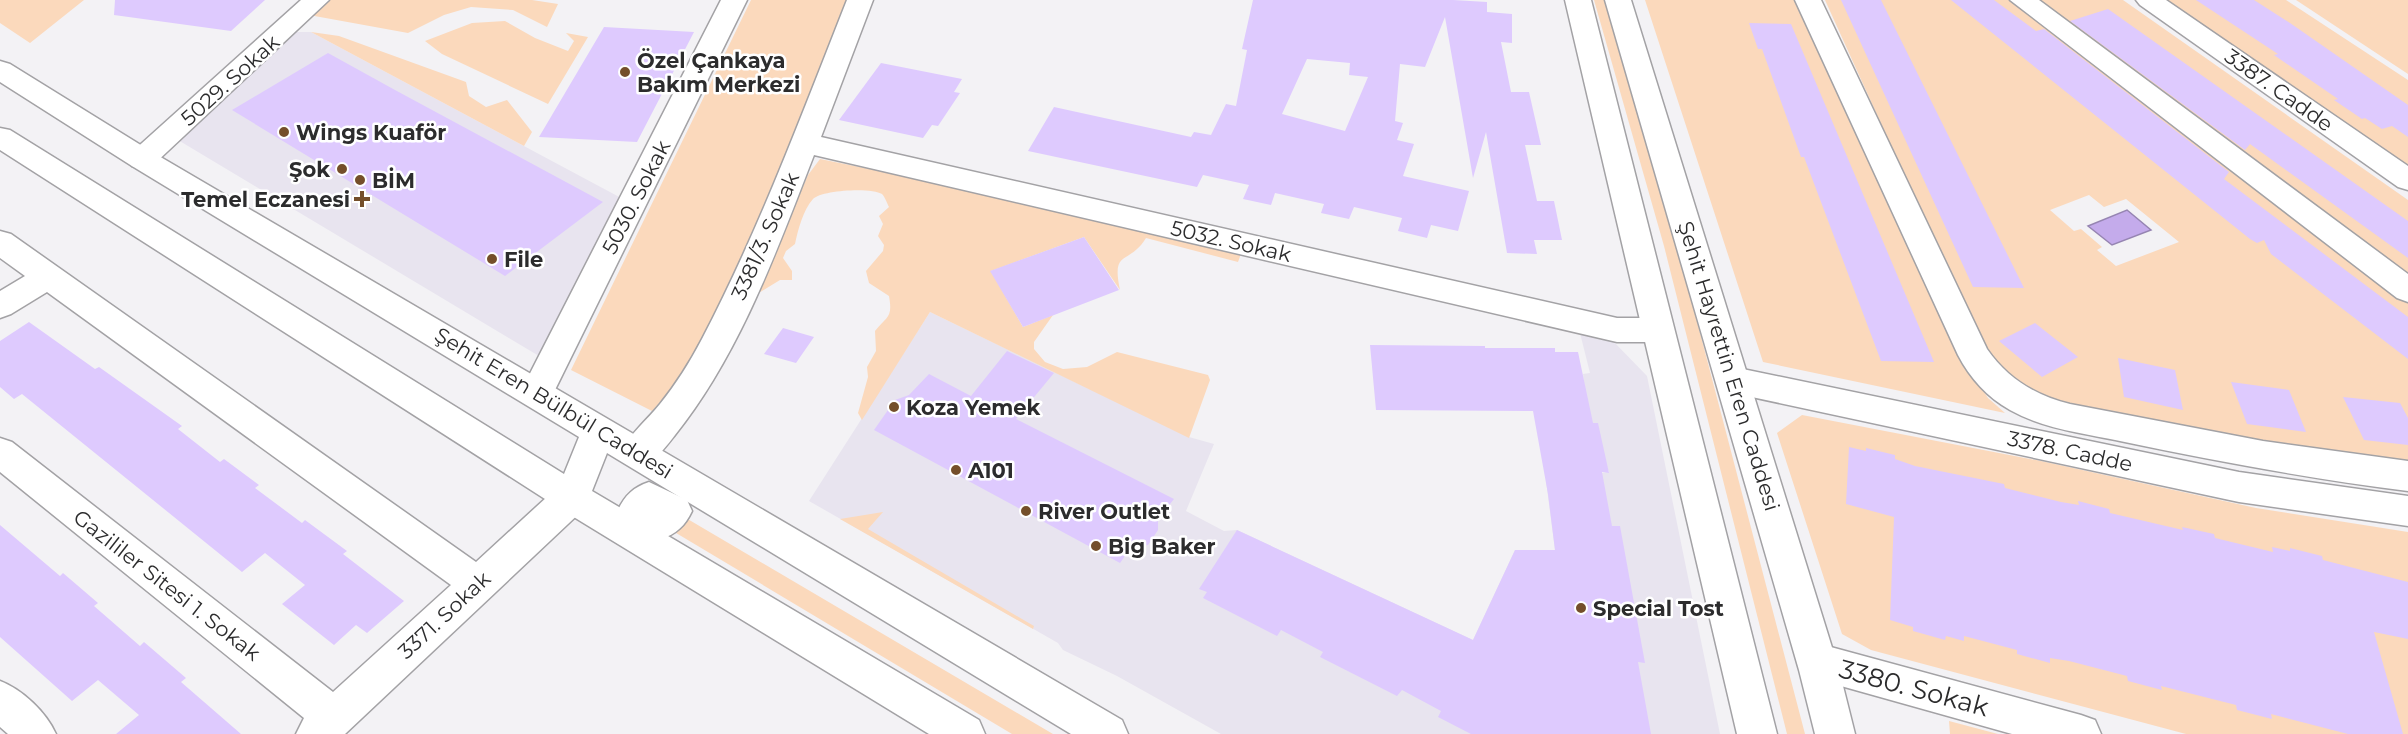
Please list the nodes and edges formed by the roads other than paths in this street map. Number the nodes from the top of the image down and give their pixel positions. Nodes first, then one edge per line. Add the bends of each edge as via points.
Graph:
1 (316, 0) edge
2 (734, 0) edge
3 (860, 0) edge
4 (1578, 0) edge
5 (1618, 0) edge
6 (1808, 0) edge
7 (2023, 0) edge
8 (2149, 0) edge
9 (0, 70) edge
10 (0, 137) edge
11 (804, 143) junction
12 (142, 159) junction
13 (2408, 180) edge
14 (0, 242) edge
15 (47, 277) junction
16 (2408, 290) edge
17 (0, 306) edge
18 (1658, 330) junction
19 (1733, 380) junction
20 (537, 393) junction
21 (599, 431) junction
22 (0, 452) edge
23 (637, 453) junction
24 (2408, 476) edge
25 (572, 497) junction
26 (2408, 511) edge
27 (477, 583) junction
28 (1816, 661) junction
29 (0, 700) edge
30 (325, 726) edge
31 (36, 734) edge
32 (964, 734) edge
33 (1108, 734) edge
34 (1757, 734) edge
35 (1834, 734) edge
36 (2081, 734) edge

1 - 12 street, 5029. Sokak
2 - 20 street, 5030. Sokak
3 - 11 street, 3381/3. Sokak
4 - 18 street
5 - 19 street, Şehit Hayrettin Eren Caddesi
6 - 24 street via 1974,355 2005,391 2043,410 2177,441 2294,462
7 - 16 street
8 - 13 street, 3387. Cadde
9 - 12 street, Şehit Eren Bülbül Caddesi
10 - 25 street
11 - 18 street, 5032. Sokak via 1617,330
11 - 23 street, 3381/3. Sokak via 717,343 674,413
12 - 20 street, Şehit Eren Bülbül Caddesi
14 - 15 street
15 - 17 street
15 - 27 street
18 - 34 street
19 - 26 street, 3378. Cadde via 2239,487
19 - 28 street, Şehit Hayrettin Eren Caddesi
20 - 21 street, Şehit Eren Bülbül Caddesi
21 - 23 street, Şehit Eren Bülbül Caddesi
21 - 25 street
22 - 30 street, Gazililer Sitesi 1. Sokak
23 - 33 street, Şehit Eren Bülbül Caddesi
25 - 27 street, 3371. Sokak
25 - 32 street
27 - 30 street, 3371. Sokak
28 - 35 street, Şehit Hayrettin Eren Caddesi
28 - 36 street, 3380. Sokak
29 - 31 street

